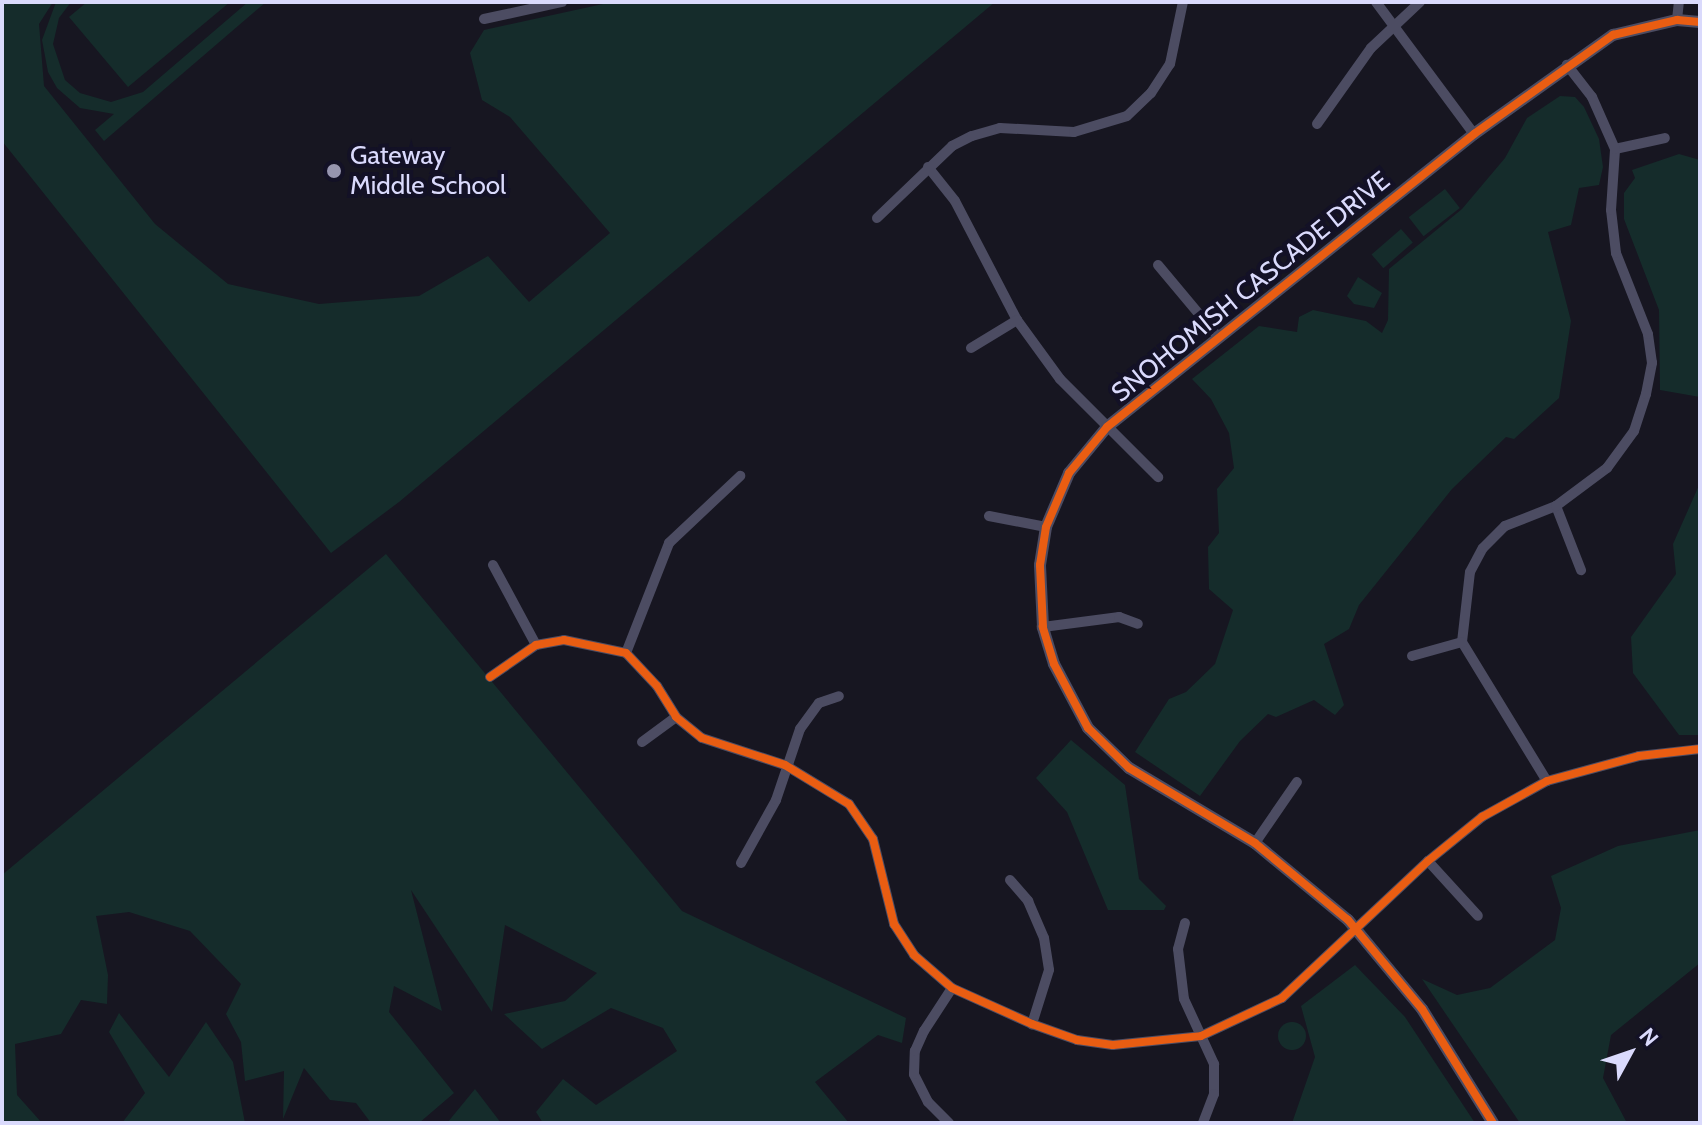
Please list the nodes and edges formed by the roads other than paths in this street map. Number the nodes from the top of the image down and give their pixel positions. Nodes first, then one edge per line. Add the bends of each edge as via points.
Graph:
1 (562, 2) edge
2 (1183, 2) edge
3 (1376, 2) edge
4 (1420, 2) edge
5 (1679, 2) edge
6 (484, 19) dead end
7 (1677, 20) junction
8 (1700, 22) edge
9 (1394, 25) junction
10 (1567, 65) junction
11 (1317, 124) dead end
12 (1474, 134) junction
13 (1665, 138) dead end
14 (1615, 149) junction
15 (928, 167) junction
16 (877, 218) dead end
17 (1158, 265) dead end
18 (1017, 320) junction
19 (1219, 338) junction
20 (971, 348) dead end
21 (1107, 427) junction
22 (740, 476) dead end
23 (1158, 477) dead end
24 (1556, 506) junction
25 (989, 516) dead end
26 (1046, 527) junction
27 (493, 565) dead end
28 (1581, 570) dead end
29 (1138, 624) dead end
30 (1043, 627) junction
31 (1462, 642) junction
32 (536, 645) junction
33 (626, 653) junction
34 (1412, 656) dead end
35 (490, 677) dead end
36 (839, 696) dead end
37 (676, 717) junction
38 (642, 742) dead end
39 (1700, 749) edge
40 (785, 765) junction
41 (1547, 781) junction
42 (1297, 782) dead end
43 (1255, 843) junction
44 (1428, 861) junction
45 (741, 863) dead end
46 (1010, 880) dead end
47 (1478, 916) dead end
48 (1185, 923) dead end
49 (1358, 930) junction
50 (952, 988) junction
51 (1032, 1024) junction
52 (1201, 1036) junction
53 (949, 1123) edge
54 (1203, 1123) edge
55 (1493, 1123) edge

1 - 6 street
2 - 15 street via 1170,64 1127,116 1074,132 1000,128 952,146
3 - 9 street
4 - 9 street
5 - 7 street
7 - 8 street, SNOHOMISH CASCADE DRIVE
7 - 10 street, SNOHOMISH CASCADE DRIVE via 1613,35
9 - 11 street via 1371,48
9 - 12 street
10 - 12 street, SNOHOMISH CASCADE DRIVE
10 - 14 street via 1592,97
12 - 19 street, SNOHOMISH CASCADE DRIVE
13 - 14 street
14 - 24 street via 1611,210 1616,253 1648,334 1652,363 1634,431 1607,468
15 - 16 street
15 - 18 street via 955,201
17 - 19 street
18 - 20 street
18 - 21 street via 1060,379
19 - 21 street, SNOHOMISH CASCADE DRIVE
21 - 23 street
21 - 26 street, SNOHOMISH CASCADE DRIVE via 1069,473
22 - 33 street via 669,543
24 - 28 street
24 - 31 street via 1505,526 1483,548 1470,572
25 - 26 street
26 - 30 street, SNOHOMISH CASCADE DRIVE via 1040,565
27 - 32 street
29 - 30 street via 1119,617
30 - 43 street, SNOHOMISH CASCADE DRIVE via 1073,706 1106,748 1154,786
31 - 34 street
31 - 41 street
32 - 33 street via 564,640
32 - 35 street
33 - 37 street via 657,686
36 - 40 street via 819,703
37 - 38 street
37 - 40 street via 727,750
39 - 41 street via 1639,756
40 - 45 street via 766,824
40 - 50 street via 849,804 873,839 894,924 914,955
41 - 44 street via 1482,817
42 - 43 street
43 - 49 street, SNOHOMISH CASCADE DRIVE via 1315,888
44 - 47 street
44 - 49 street
46 - 51 street via 1028,901 1044,938 1049,970
48 - 52 street via 1178,949 1182,985
49 - 52 street via 1282,998
49 - 55 street, SNOHOMISH CASCADE DRIVE via 1422,1009
50 - 51 street
50 - 53 street via 915,1051 914,1074 928,1102
51 - 52 street via 1077,1040 1113,1045
52 - 54 street via 1214,1064 1214,1094

